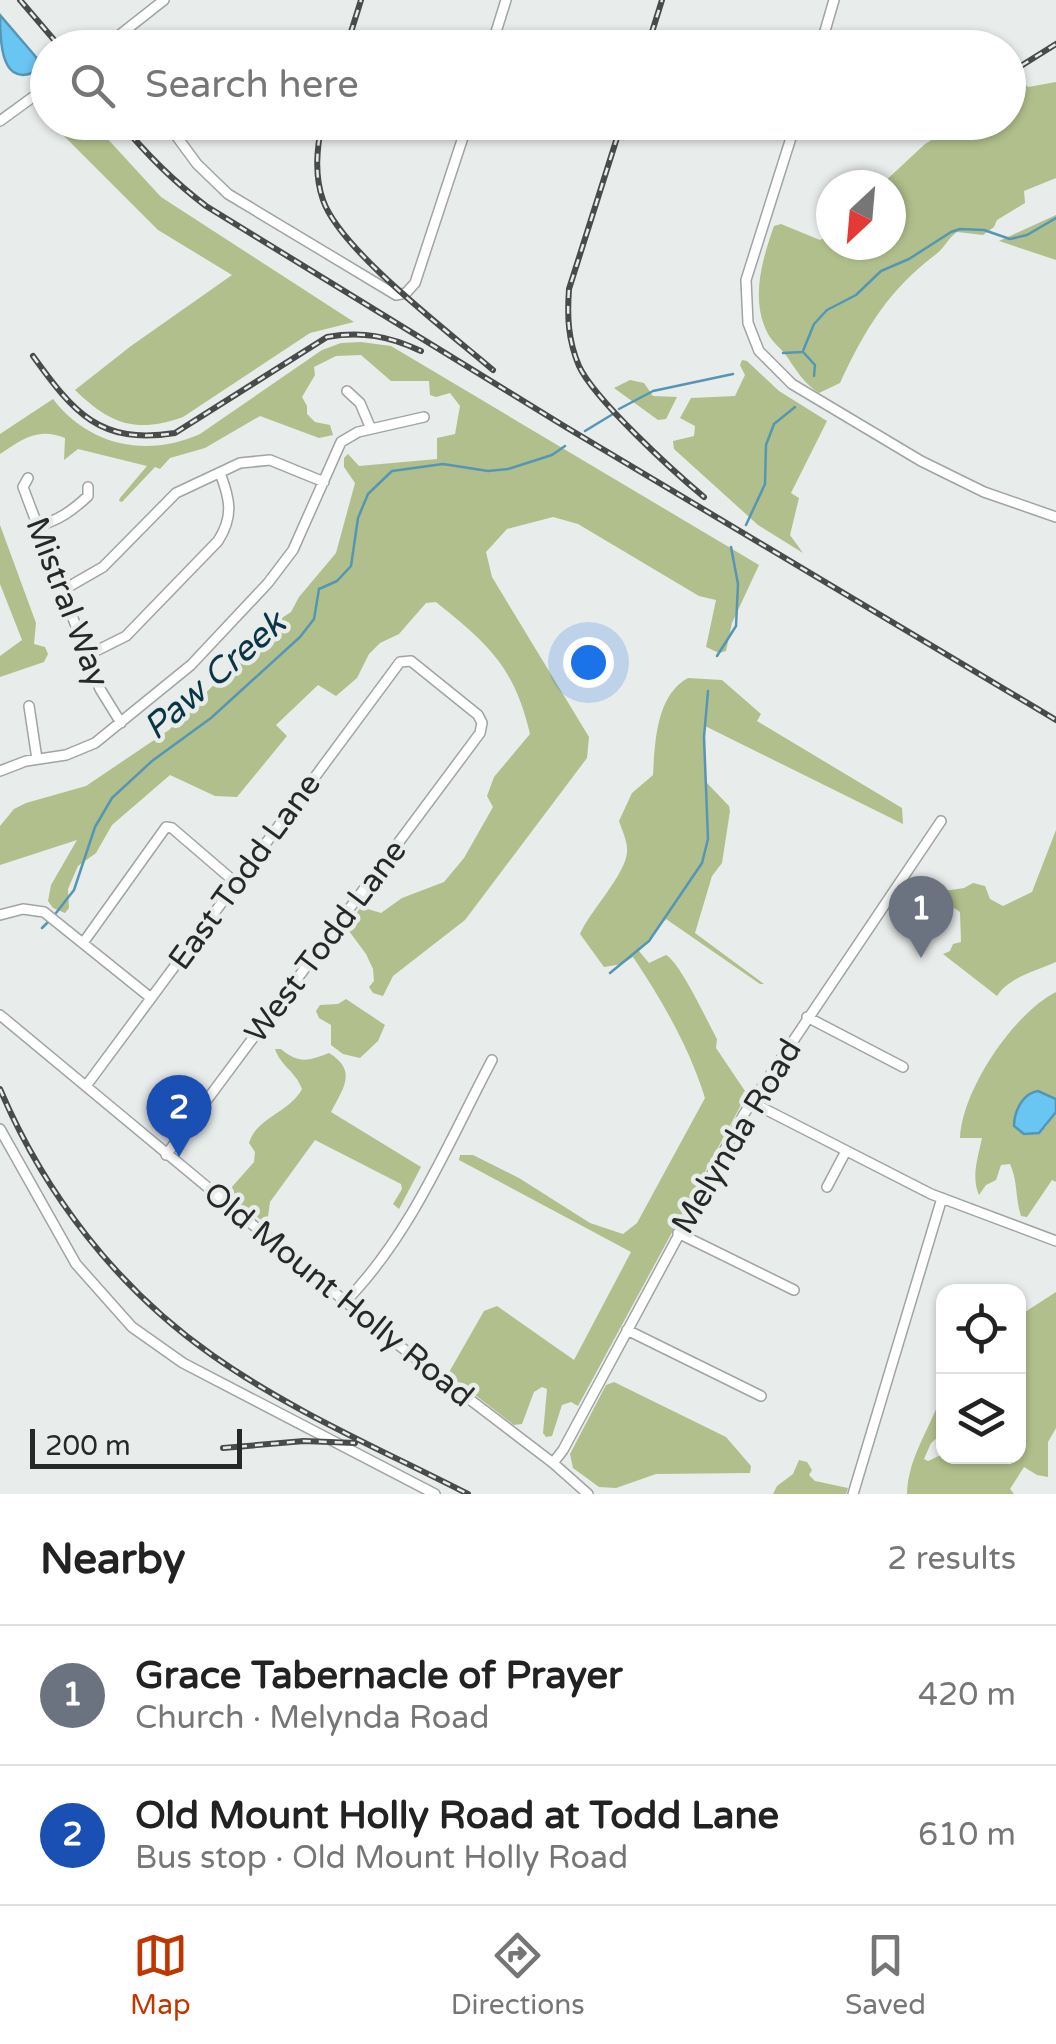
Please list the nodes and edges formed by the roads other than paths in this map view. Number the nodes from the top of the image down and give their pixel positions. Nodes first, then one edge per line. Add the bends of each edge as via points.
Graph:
1 (164, 0) edge
2 (506, 0) edge
3 (819, 0) edge
4 (833, 3) edge
5 (127, 30) edge
6 (497, 30) edge
7 (825, 30) edge
8 (30, 99) edge
9 (0, 120) edge
10 (180, 140) edge
11 (462, 140) edge
12 (790, 140) edge
13 (347, 390) dead end
14 (424, 417) dead end
15 (371, 429) junction
16 (220, 473) junction
17 (28, 478) dead end
18 (324, 482) junction
19 (88, 487) dead end
20 (1056, 517) edge
21 (38, 526) junction
22 (63, 590) junction
23 (88, 655) junction
24 (405, 660) joint
25 (29, 706) dead end
26 (121, 722) junction
27 (37, 759) junction
28 (0, 772) edge
29 (941, 822) dead end
30 (236, 883) junction
31 (0, 915) edge
32 (83, 943) junction
33 (151, 998) junction
34 (0, 1015) edge
35 (808, 1017) junction
36 (492, 1060) dead end
37 (903, 1067) dead end
38 (86, 1086) junction
39 (751, 1102) junction
40 (0, 1129) edge
41 (846, 1151) junction
42 (166, 1155) junction
43 (827, 1188) dead end
44 (942, 1198) junction
45 (678, 1233) junction
46 (1056, 1242) edge
47 (794, 1290) dead end
48 (346, 1302) junction
49 (627, 1330) junction
50 (761, 1396) dead end
51 (553, 1462) junction
52 (435, 1494) edge
53 (588, 1494) edge
54 (852, 1494) edge

1 - 5 street
2 - 6 street
3 - 4 street
4 - 7 street
8 - 9 street
10 - 11 street via 244,206 388,293 406,293 416,283
12 - 20 street via 746,280 748,323 759,351 792,384 921,462
13 - 15 street
14 - 15 street
15 - 18 street via 341,442
16 - 18 street via 270,460
16 - 22 street via 176,493 104,567
16 - 23 street via 230,508 218,541 126,636
17 - 21 street, Mistral Way via 24,486
18 - 26 street via 306,528 268,583 191,665
19 - 21 street via 73,510
21 - 22 street, Mistral Way
22 - 23 street, Mistral Way
23 - 26 street, Mistral Way
24 - 30 street, East Todd Lane
24 - 42 street, West Todd Lane via 478,715 482,726
25 - 27 street
26 - 27 street via 82,750
27 - 28 street
29 - 35 street, Melynda Road
30 - 32 street via 166,828
30 - 33 street, East Todd Lane
31 - 32 street via 34,909
32 - 33 street
33 - 38 street, East Todd Lane
34 - 38 street, Old Mount Holly Road
35 - 37 street
35 - 39 street, Melynda Road
36 - 48 street via 396,1240
38 - 42 street, Old Mount Holly Road
39 - 41 street
39 - 45 street, Melynda Road
40 - 52 street via 76,1264 132,1327 183,1363
41 - 43 street
41 - 44 street
42 - 48 street, Old Mount Holly Road
44 - 46 street
44 - 54 street
45 - 47 street
45 - 49 street, Melynda Road
48 - 51 street, Old Mount Holly Road
49 - 50 street
49 - 51 street, Melynda Road
51 - 53 street, Old Mount Holly Road

